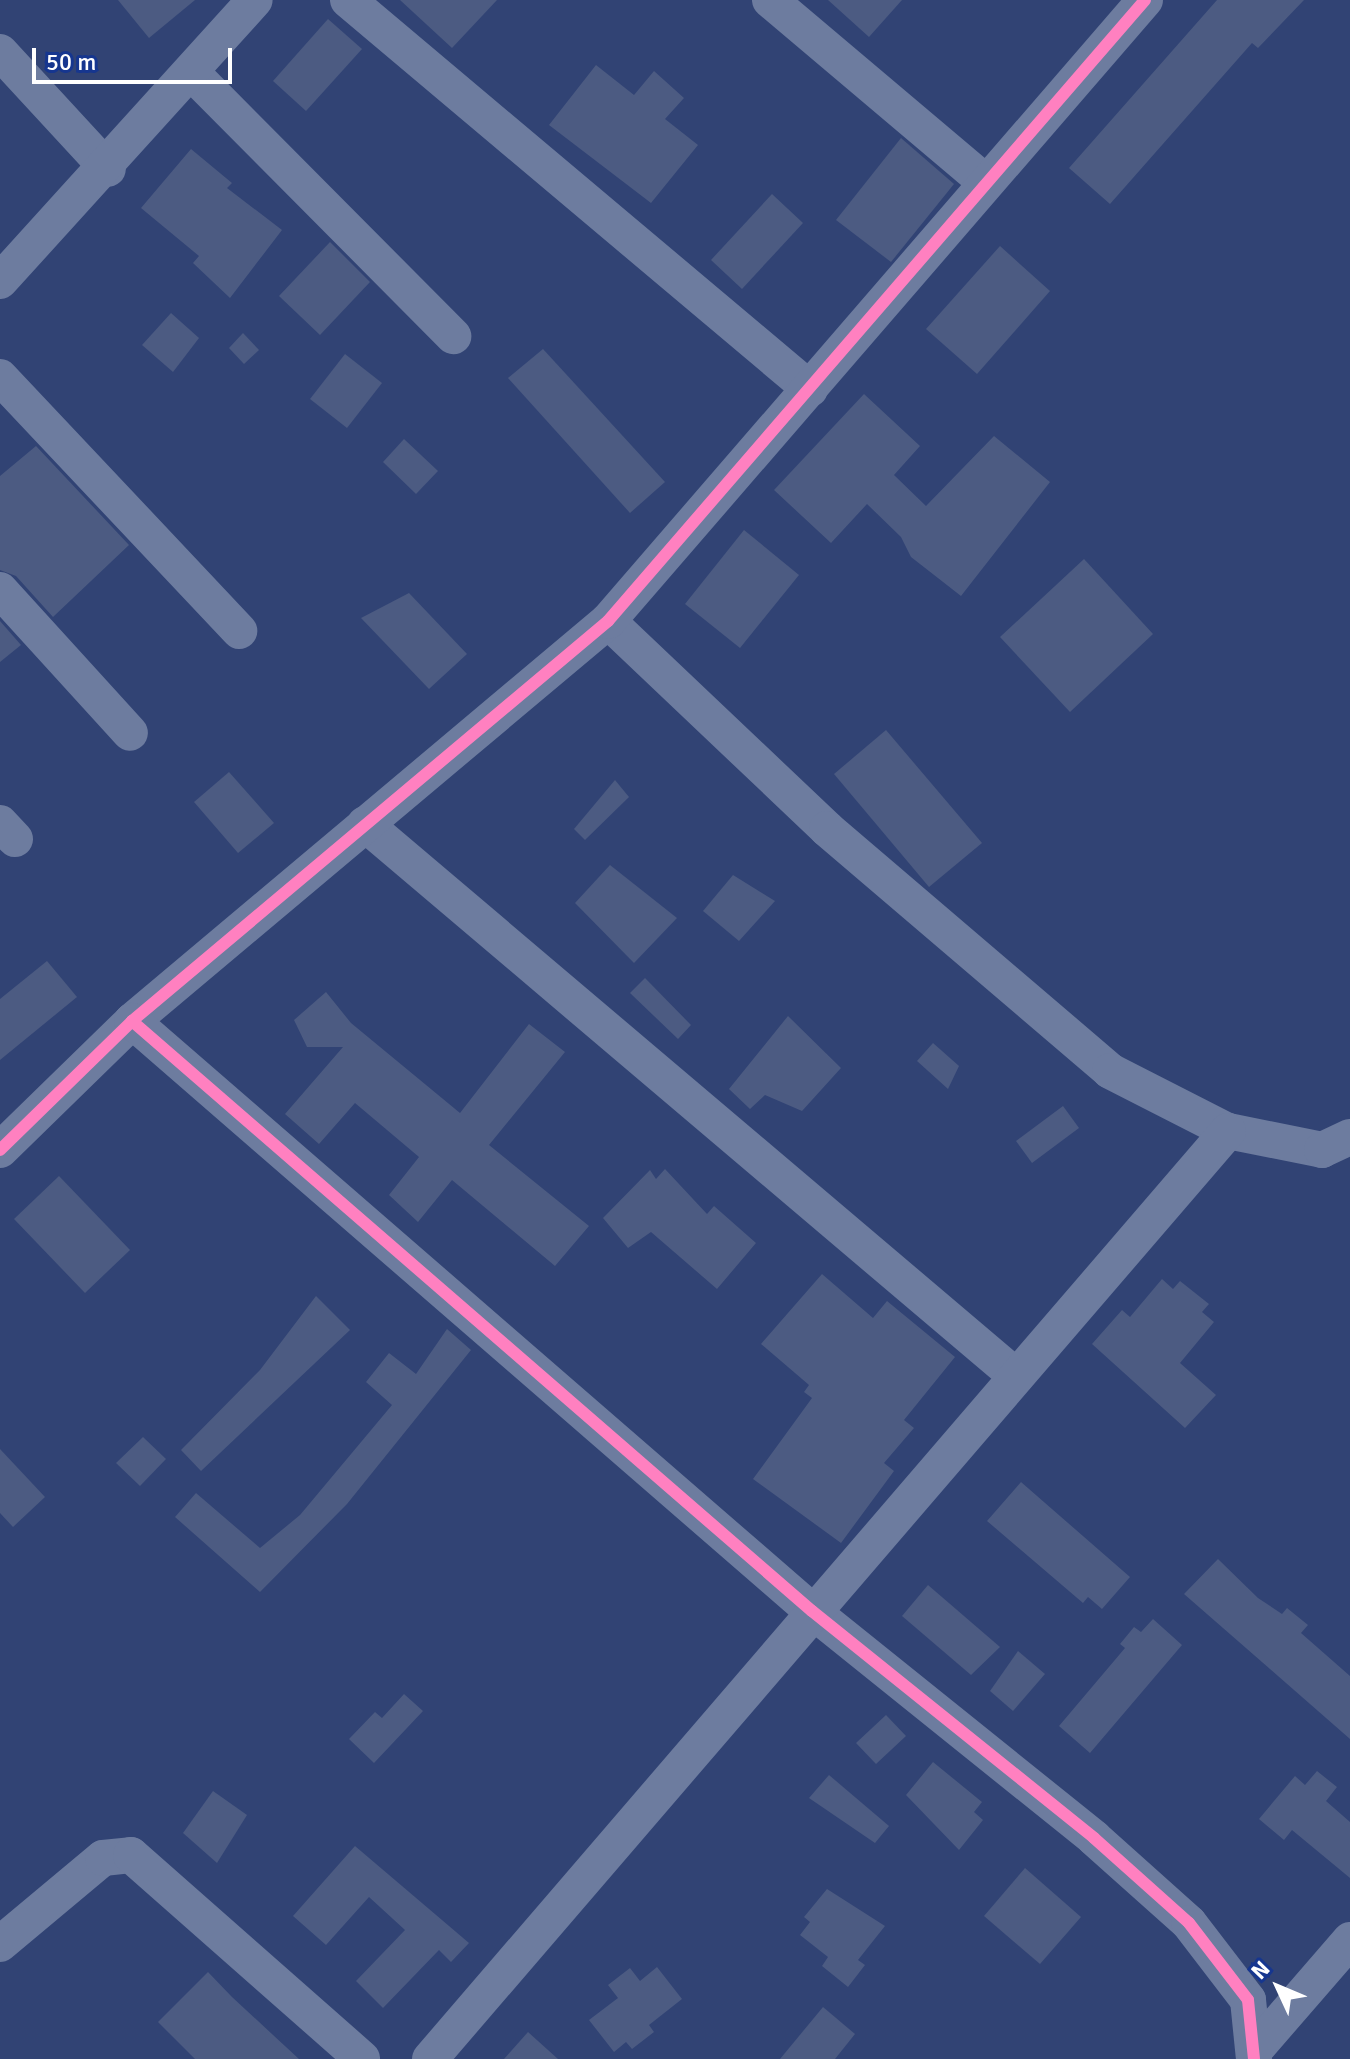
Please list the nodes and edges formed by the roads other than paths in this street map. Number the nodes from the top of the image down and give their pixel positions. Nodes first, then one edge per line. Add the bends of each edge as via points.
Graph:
1 (348, 0) edge
2 (770, 0) edge
3 (1145, 0) edge
4 (252, 1) edge
5 (0, 52) edge
6 (192, 73) junction
7 (108, 169) junction
8 (985, 182) junction
9 (0, 281) edge
10 (453, 336) dead end
11 (0, 377) edge
12 (810, 389) junction
13 (0, 590) edge
14 (608, 621) junction
15 (239, 631) dead end
16 (130, 733) dead end
17 (365, 824) junction
18 (132, 1021) junction
19 (1228, 1131) junction
20 (1349, 1139) edge
21 (0, 1150) edge
22 (1016, 1376) junction
23 (812, 1611) junction
24 (1350, 1940) edge
25 (0, 1944) edge
26 (1254, 2055) edge
27 (362, 2059) edge
28 (430, 2059) edge

1 - 12 street
2 - 8 street
3 - 8 street
4 - 6 street
5 - 7 street
6 - 7 street
6 - 10 street
7 - 9 street
8 - 12 street
11 - 15 street
12 - 14 street
13 - 16 street
14 - 17 street
14 - 19 street via 827,829 1033,1010 1110,1071
17 - 18 street
17 - 22 street
18 - 21 street
18 - 23 street
19 - 20 street via 1322,1150
19 - 22 street
22 - 23 street
23 - 26 street via 1094,1838 1189,1923 1248,2000
23 - 28 street
24 - 26 street
25 - 27 street via 103,1858 131,1855

